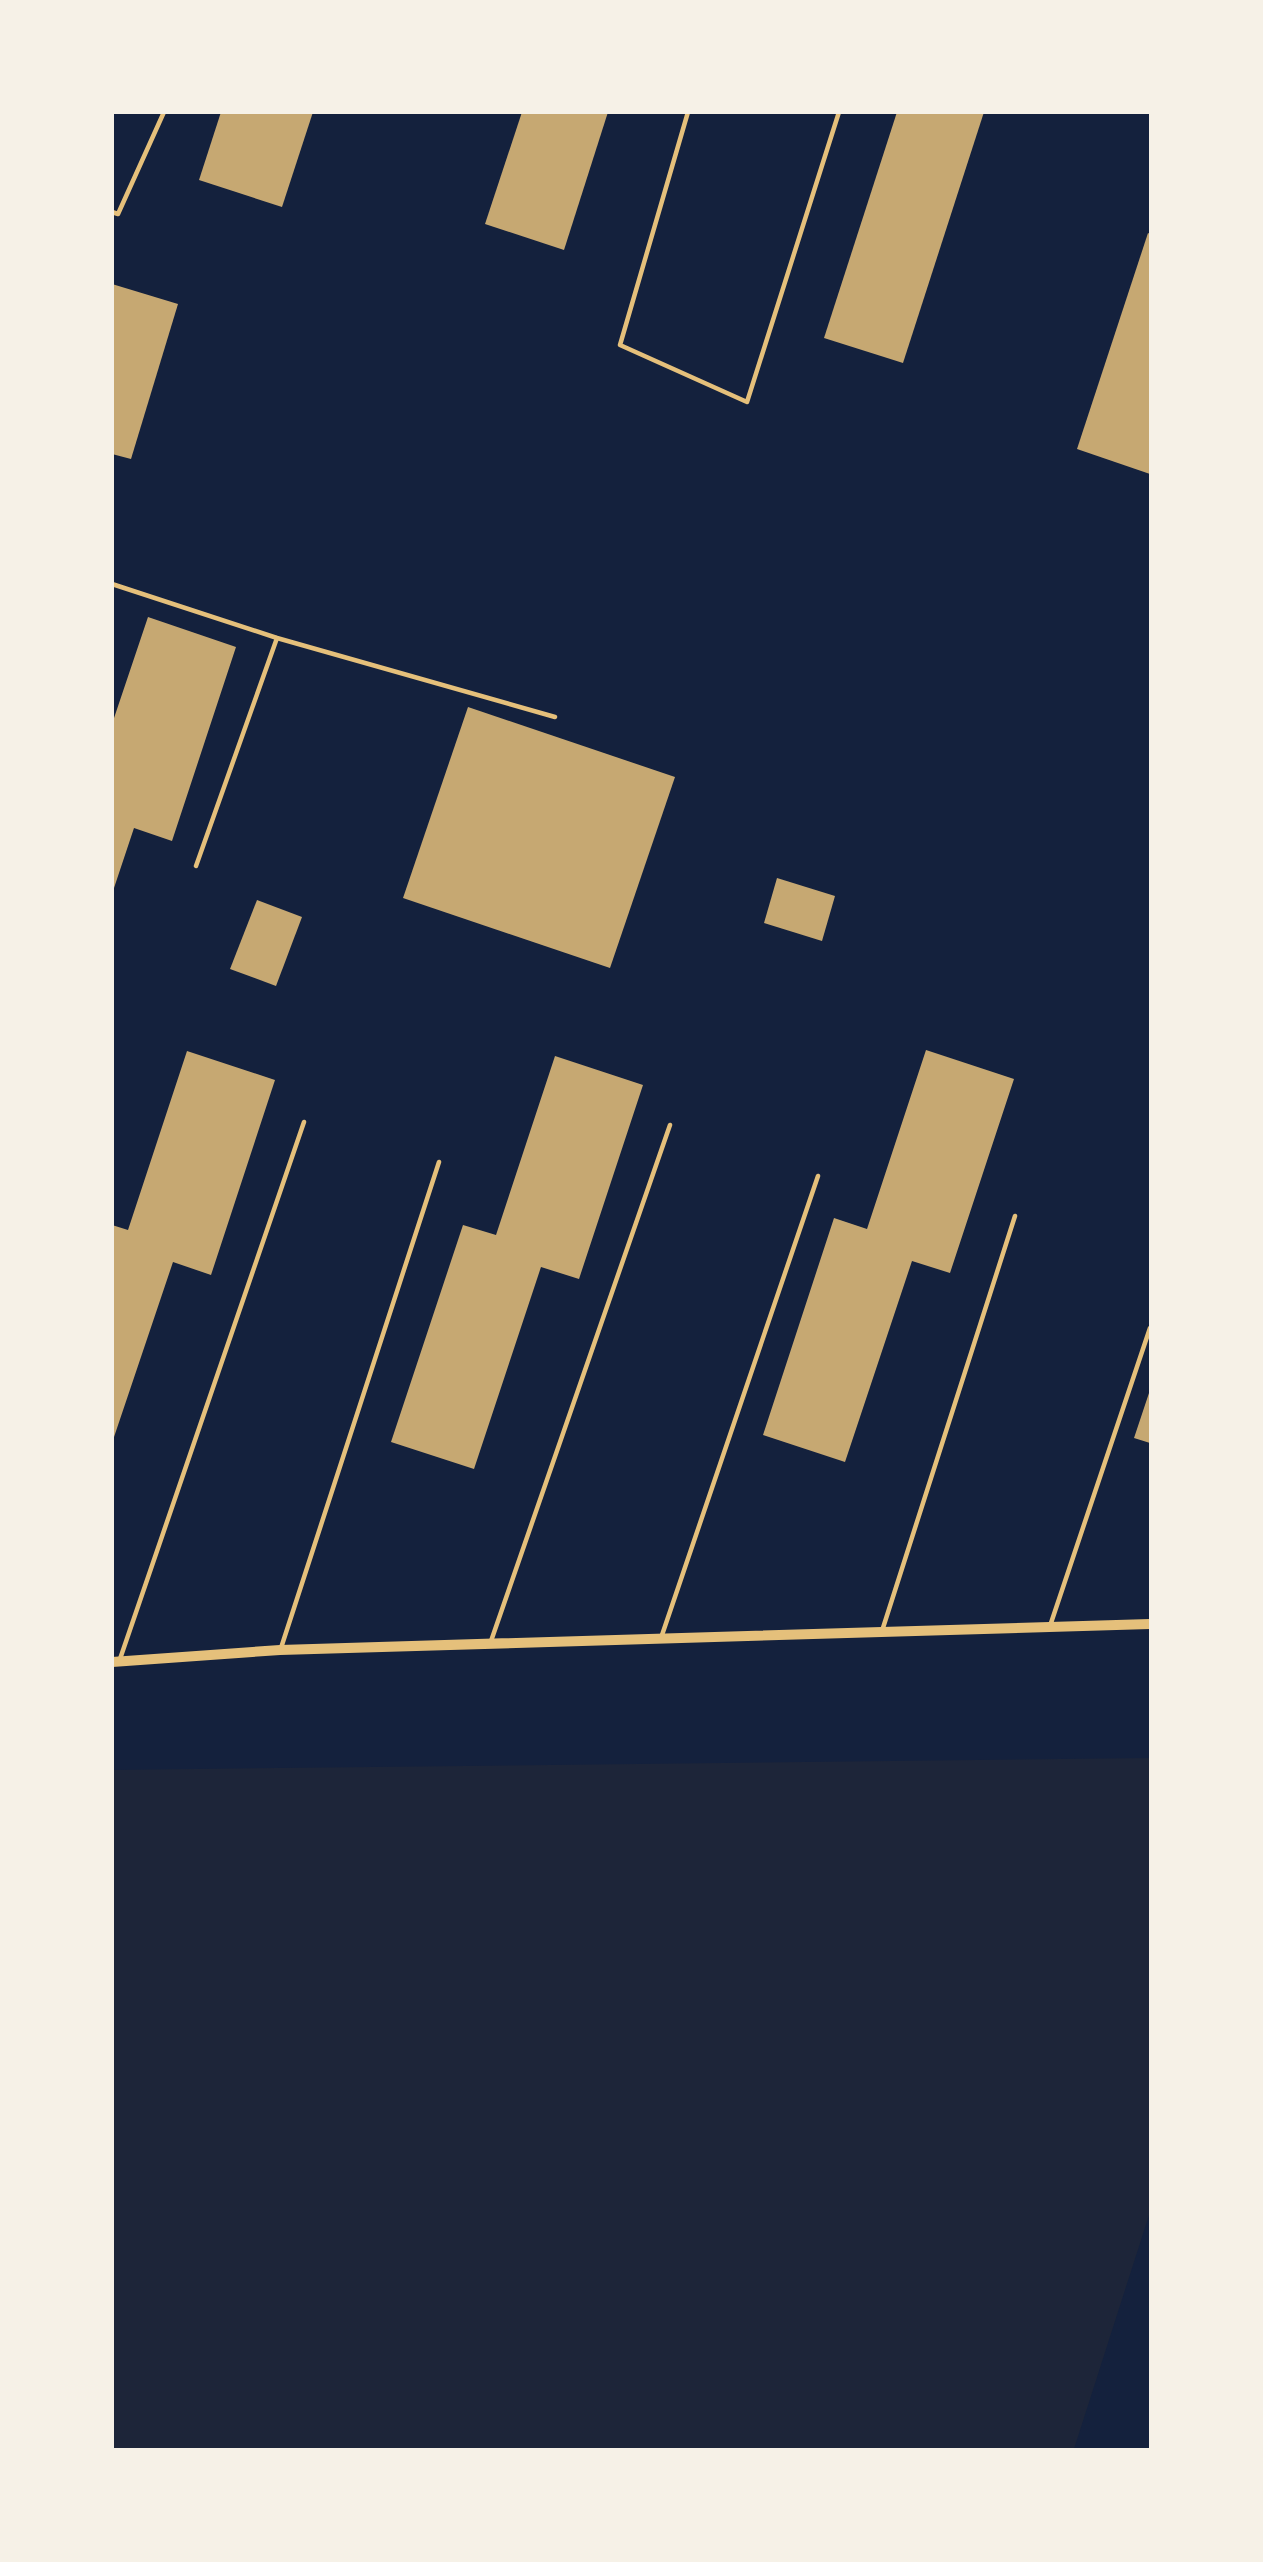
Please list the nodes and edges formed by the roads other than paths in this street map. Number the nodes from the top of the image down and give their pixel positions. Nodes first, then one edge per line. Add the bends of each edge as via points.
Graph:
1 (164, 112) edge
2 (688, 112) edge
3 (838, 112) edge
4 (112, 212) edge
5 (112, 584) edge
6 (277, 639) junction
7 (555, 717) dead end
8 (196, 866) dead end
9 (304, 1122) dead end
10 (670, 1125) dead end
11 (439, 1162) dead end
12 (818, 1176) dead end
13 (1015, 1216) dead end
14 (1150, 1328) edge
15 (1150, 1624) edge
16 (1049, 1628) junction
17 (882, 1631) junction
18 (661, 1638) junction
19 (490, 1644) junction
20 (280, 1650) junction
21 (116, 1662) edge

1 - 4 lane via 118,214
2 - 3 lane via 621,345 747,402
5 - 6 lane
6 - 7 lane
6 - 8 lane
9 - 21 lane
10 - 19 lane
11 - 20 lane
12 - 18 lane
13 - 17 lane
14 - 16 lane
15 - 16 street
16 - 17 street
17 - 18 street
18 - 19 street
19 - 20 street
20 - 21 street

